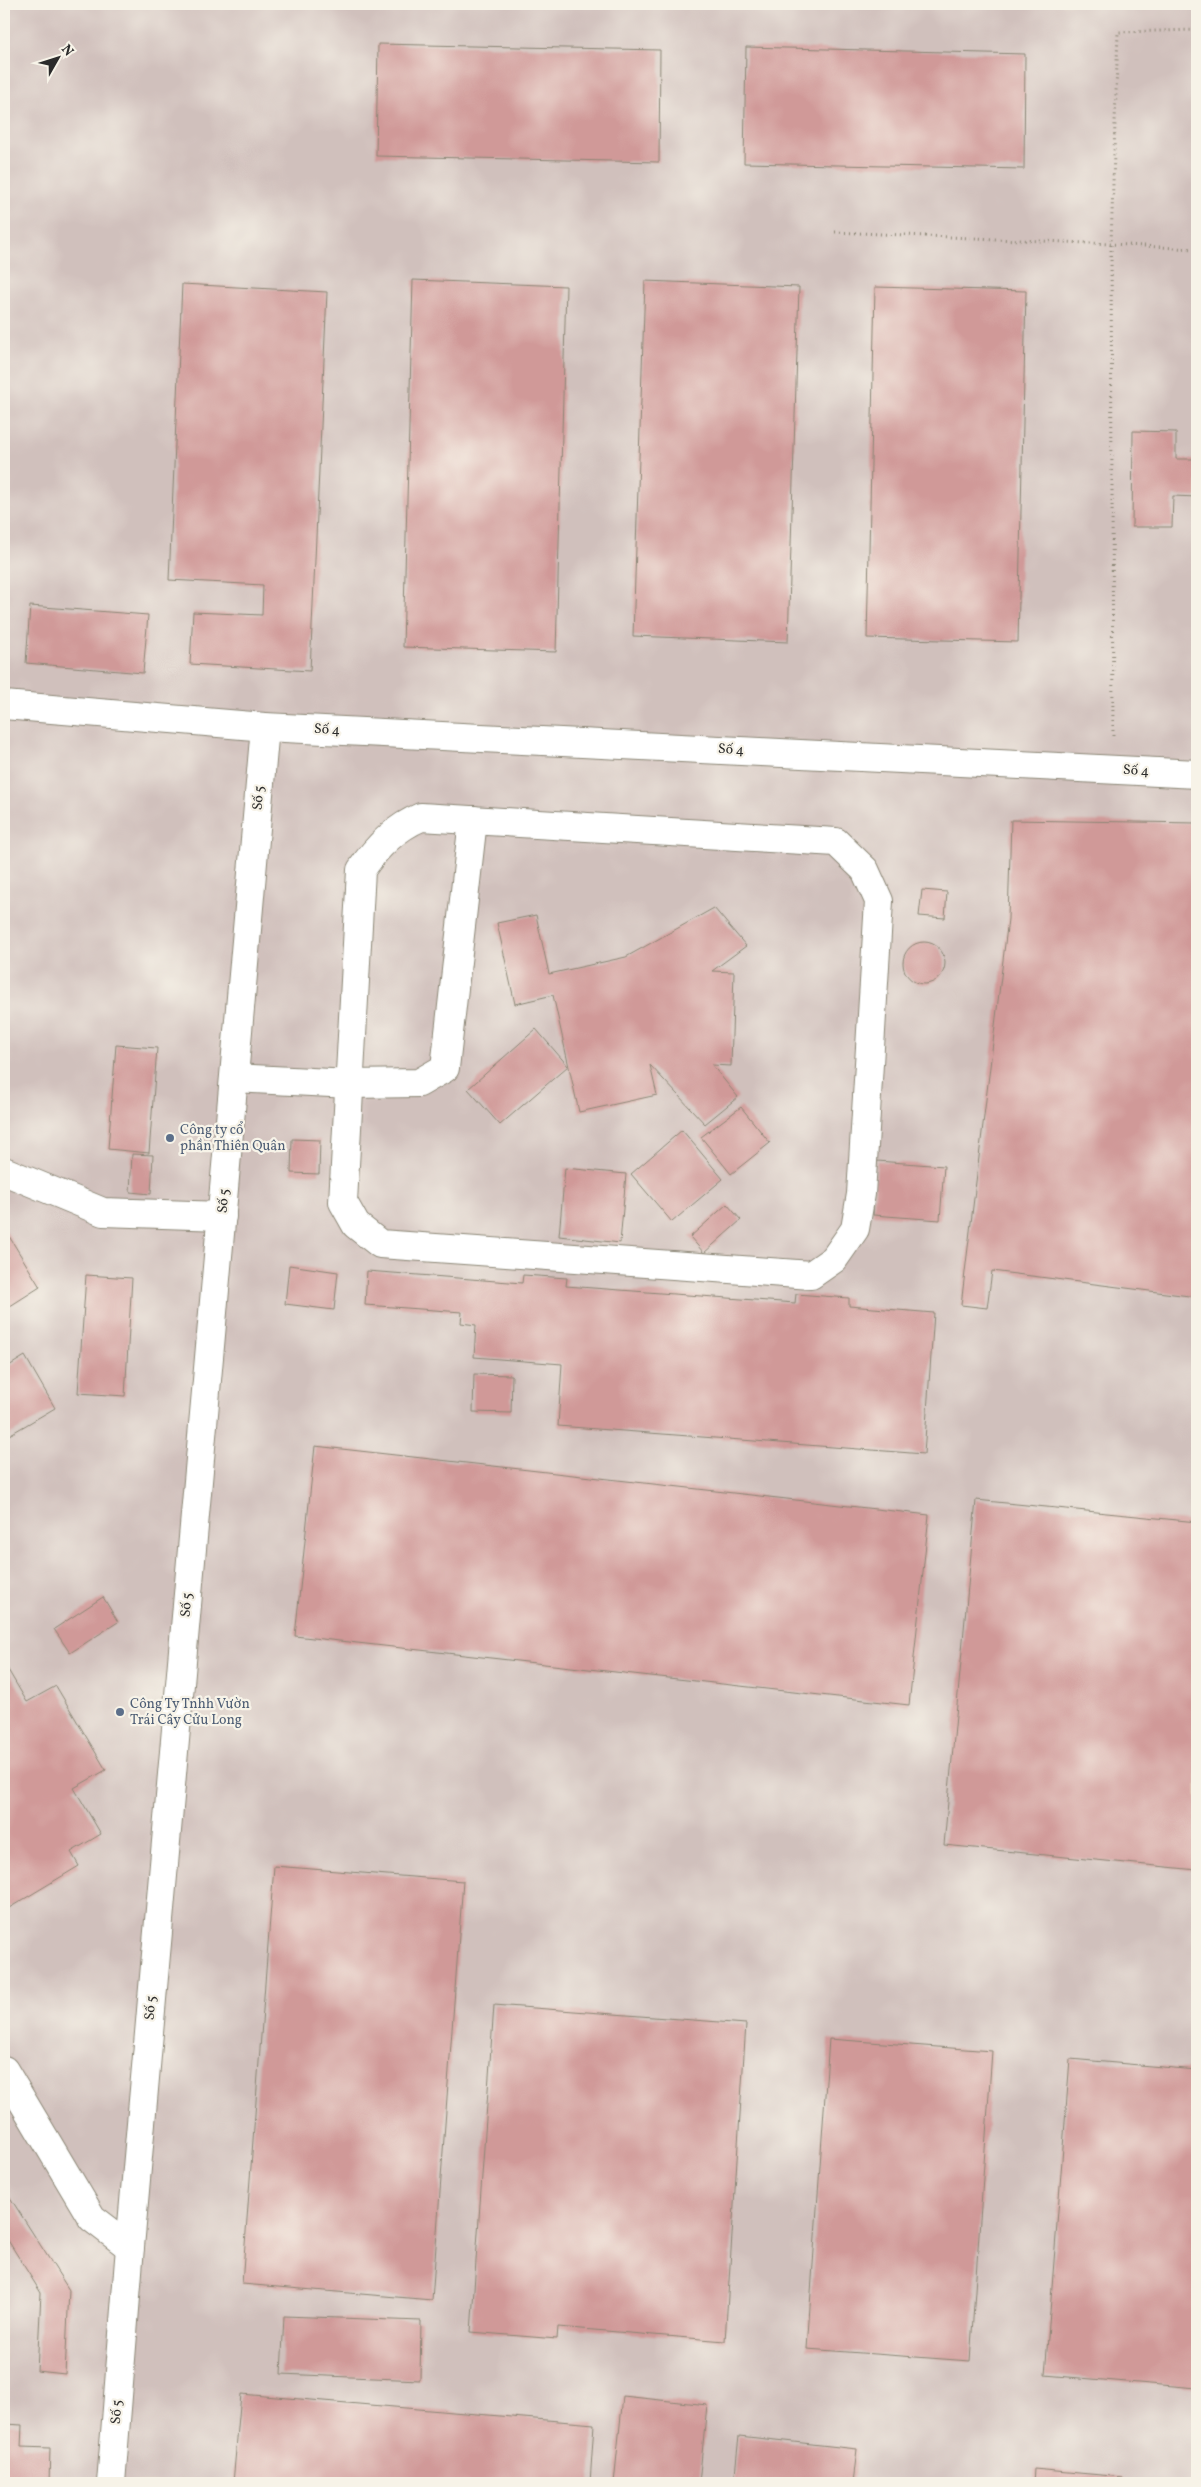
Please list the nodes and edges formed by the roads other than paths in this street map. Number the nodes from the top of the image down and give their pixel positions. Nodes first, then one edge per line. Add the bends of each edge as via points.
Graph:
1 (4, 705) edge
2 (265, 726) junction
3 (1197, 774) edge
4 (473, 820) junction
5 (235, 1078) junction
6 (350, 1084) junction
7 (4, 1172) edge
8 (222, 1216) junction
9 (4, 2070) edge
10 (130, 2247) junction
11 (111, 2483) edge

1 - 2 street, Số 4
2 - 3 street, Số 4
2 - 5 street, Số 5
4 - 6 street via 422,817 407,822 376,847 361,870
4 - 6 street via 445,1068 419,1083
4 - 6 street via 836,842 866,870 879,901 861,1194 855,1228 834,1259 811,1275 380,1244 356,1225 344,1202
5 - 6 street
5 - 8 street, Số 5
7 - 8 street via 103,1212
8 - 10 street, Số 5
9 - 10 street via 92,2218
10 - 11 street, Số 5

